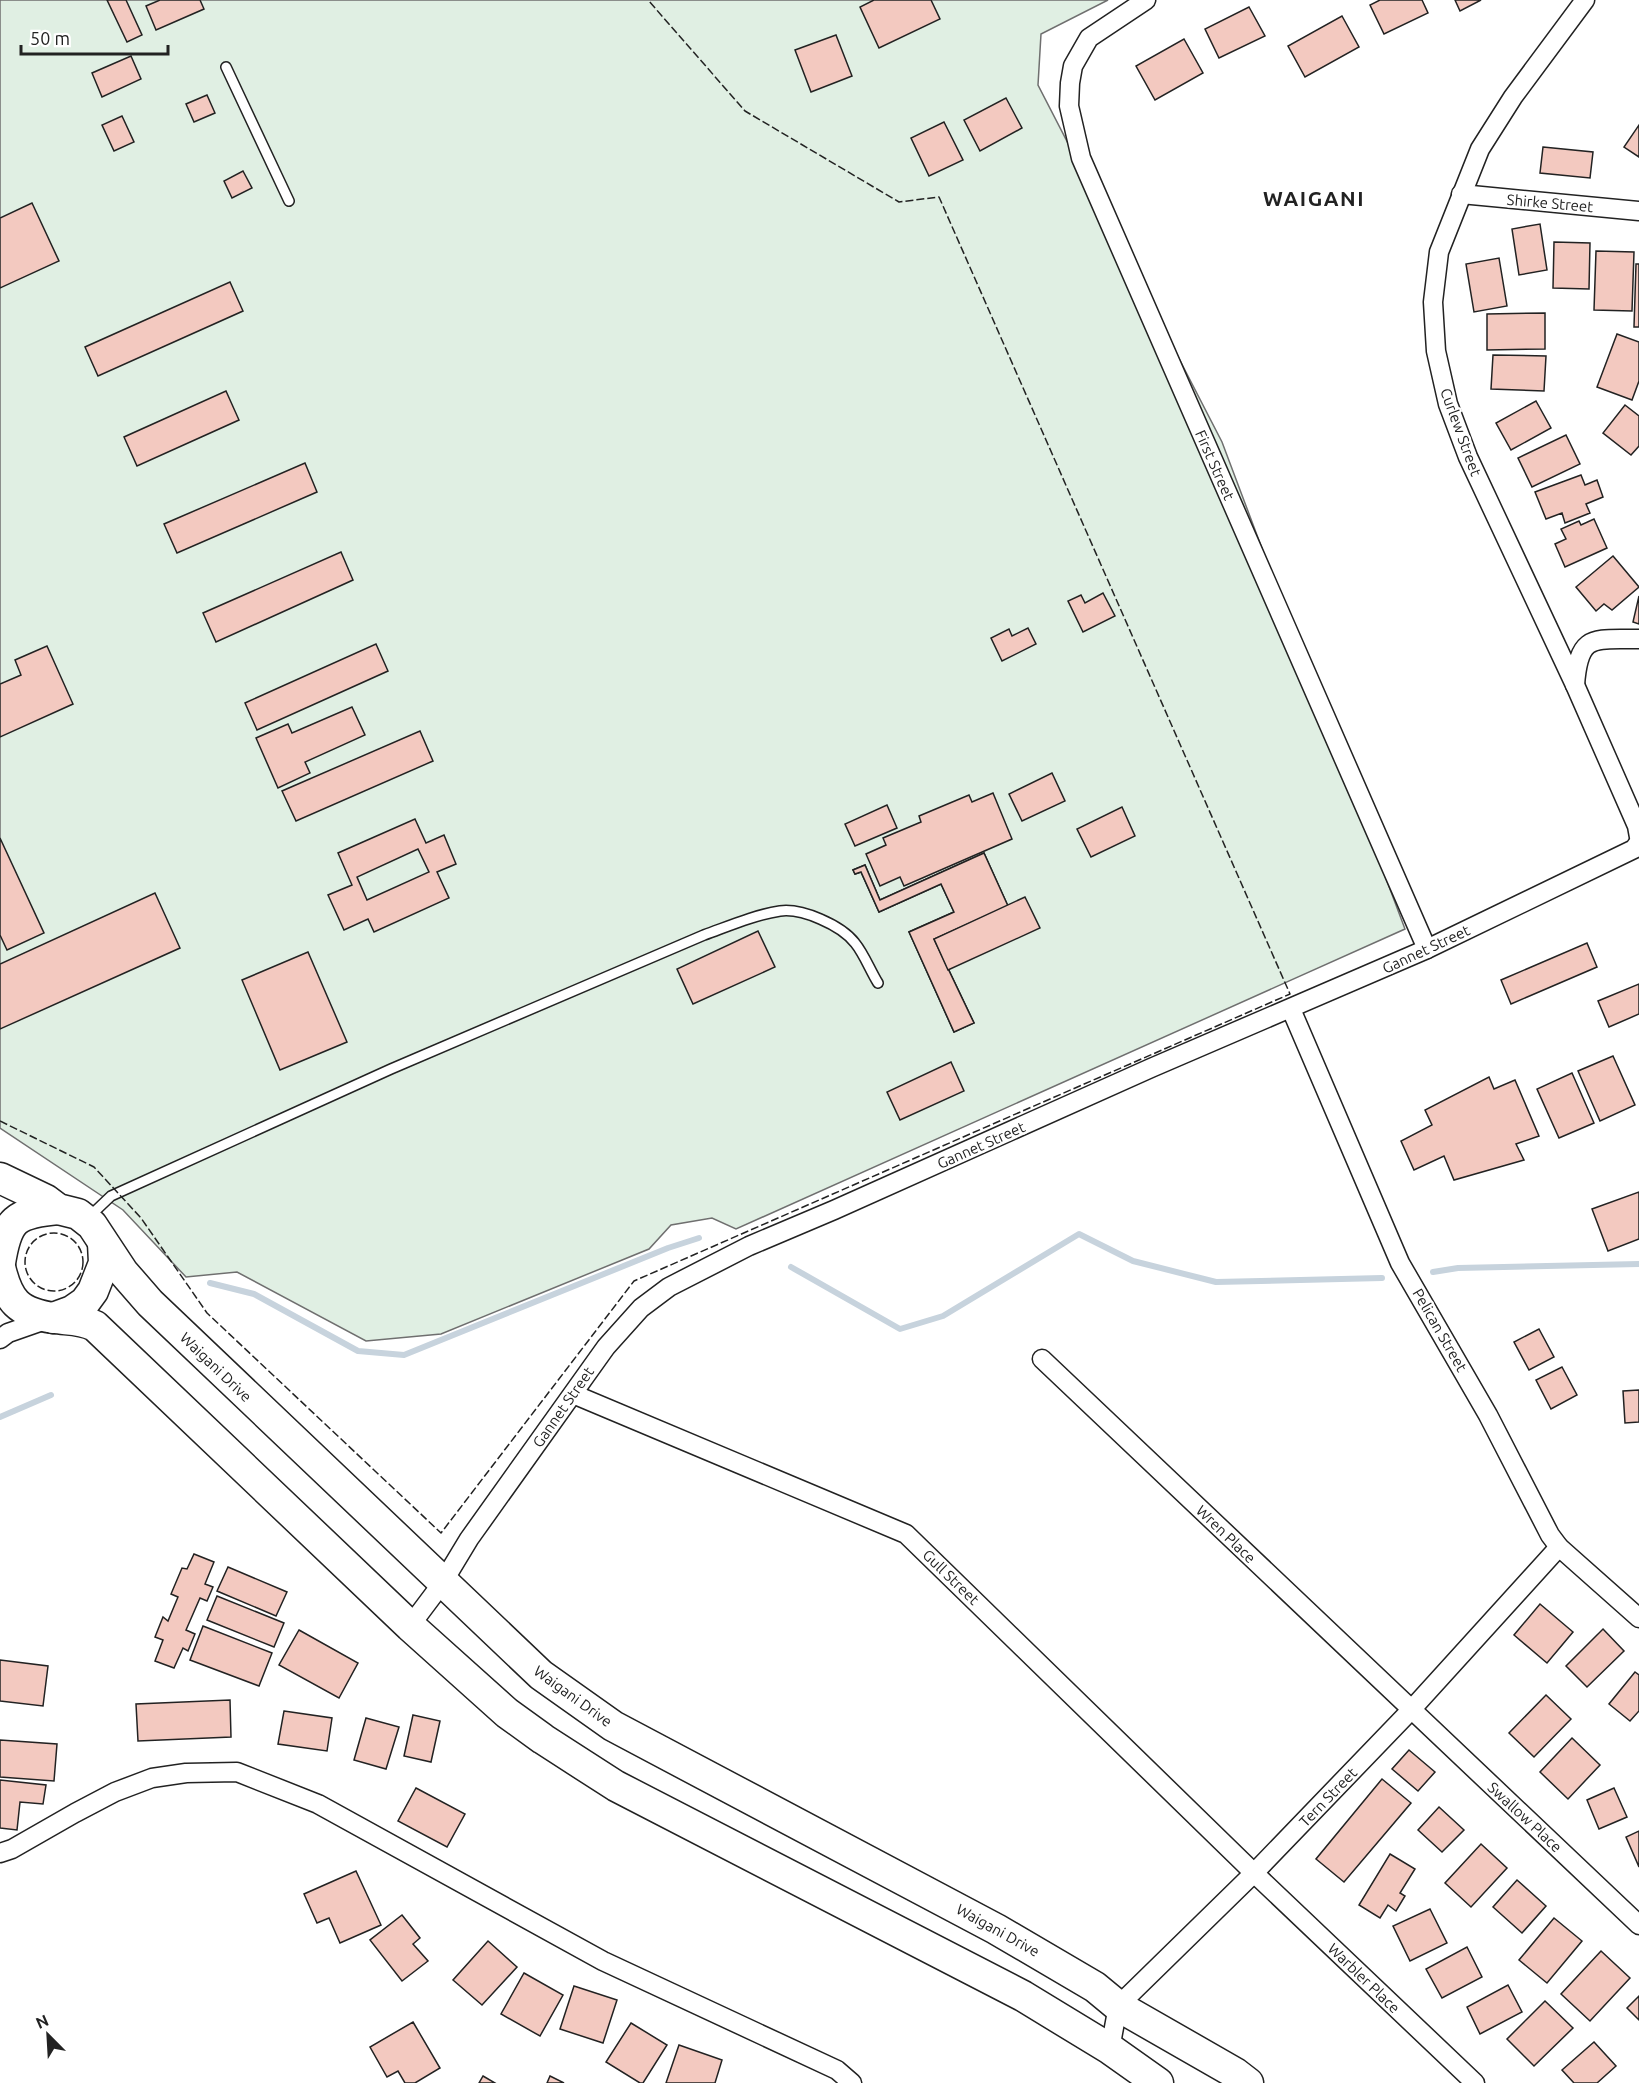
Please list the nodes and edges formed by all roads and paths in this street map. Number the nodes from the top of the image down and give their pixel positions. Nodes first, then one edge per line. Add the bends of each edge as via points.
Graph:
1 (1146, 0) edge
2 (1585, 0) edge
3 (226, 67) dead end
4 (1461, 194) junction
5 (289, 201) dead end
6 (1639, 211) edge
7 (1639, 639) edge
8 (1575, 685) junction
9 (1638, 845) edge
10 (1427, 950) junction
11 (878, 983) dead end
12 (1291, 1009) junction
13 (0, 1178) edge
14 (58, 1209) junction
15 (94, 1232) junction
16 (0, 1265) edge
17 (53, 1318) junction
18 (0, 1339) edge
19 (1042, 1359) dead end
20 (573, 1394) junction
21 (1560, 1548) junction
22 (443, 1582) junction
23 (1639, 1618) edge
24 (410, 1626) junction
25 (1411, 1710) junction
26 (0, 1853) edge
27 (1254, 1873) junction
28 (1639, 1925) edge
29 (1118, 2006) junction
30 (1110, 2049) junction
31 (852, 2083) edge
32 (1158, 2083) edge
33 (1248, 2083) edge
34 (1475, 2083) edge

1 - 10 street, First Street via 1089,38 1073,66 1069,106 1081,158
2 - 4 street, Curlew Street via 1480,149
3 - 5 lane
4 - 6 street, Shirke Street
4 - 8 street, Curlew Street via 1439,252 1433,302 1436,351 1448,404 1468,457
7 - 8 street via 1591,642 1576,662
8 - 9 street, Curlew Street via 1637,826
9 - 10 street, Gannet Street
10 - 12 street, Gannet Street
11 - 15 lane via 854,942 830,923 782,910 743,920 391,1070 111,1196
12 - 20 street, Gannet Street via 749,1246 682,1279 641,1308 606,1347
12 - 21 street, Pelican Street via 1400,1263
13 - 14 highway
14 - 15 highway via 78,1214
14 - 16 highway via 27,1213 16,1220 7,1233
15 - 17 highway via 104,1263 93,1291 72,1311
15 - 22 highway, Waigani Drive via 128,1280 150,1303
16 - 17 highway via 15,1303 26,1311
17 - 18 street
17 - 24 highway via 95,1326
19 - 25 street, Wren Place
20 - 22 street, Gannet Street via 469,1539
20 - 27 street, Gull Street via 906,1534
21 - 23 street, Pelican Street
21 - 25 street, Tern Street
22 - 24 street, Gannet Street
22 - 29 highway, Waigani Drive via 541,1675 614,1726 996,1929 1095,1987
24 - 30 highway via 507,1713 616,1786 1023,1996
25 - 27 street, Tern Street
25 - 28 street, Swallow Place
26 - 31 street via 115,1792 152,1778 237,1772 318,1804 603,1961 837,2070
27 - 29 street, Tern Street
27 - 34 street, Warbler Place
29 - 30 street
29 - 33 highway, Waigani Drive
30 - 32 highway

